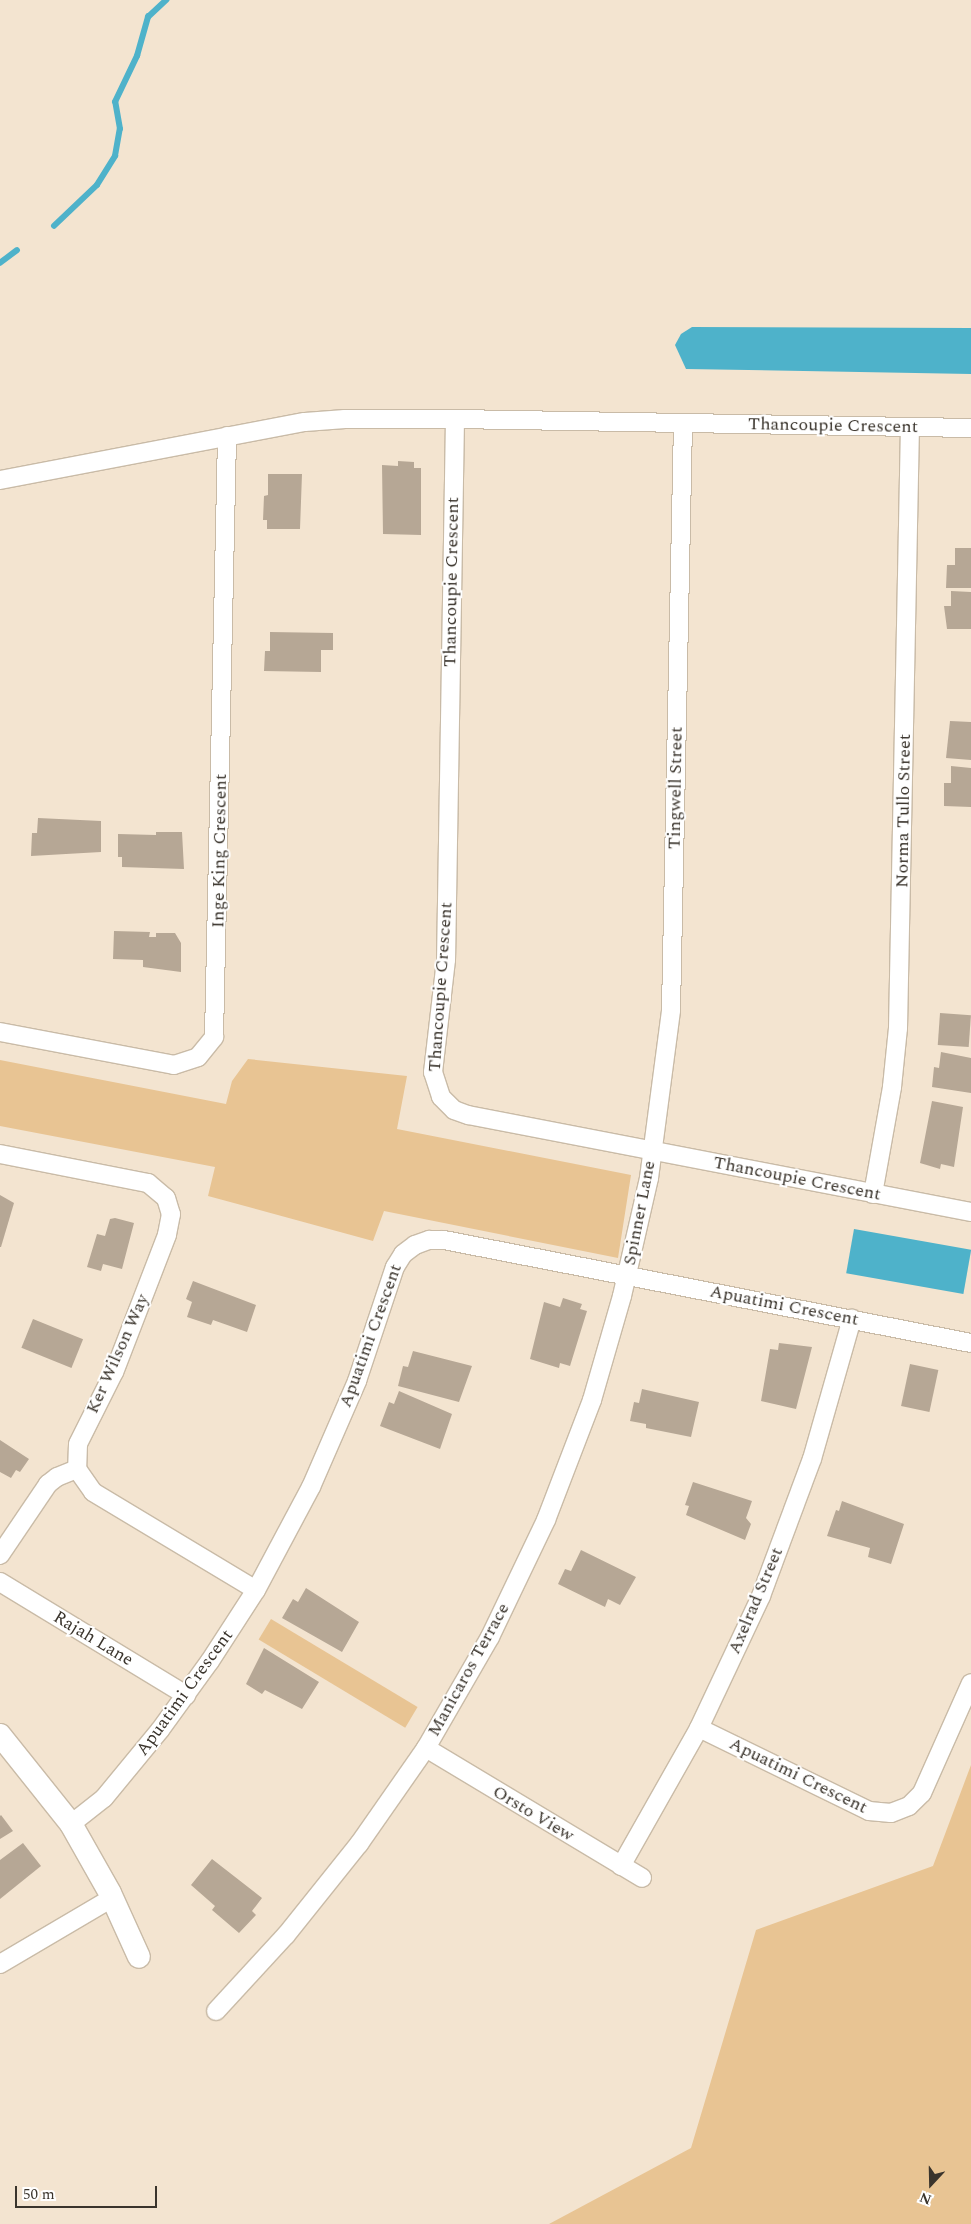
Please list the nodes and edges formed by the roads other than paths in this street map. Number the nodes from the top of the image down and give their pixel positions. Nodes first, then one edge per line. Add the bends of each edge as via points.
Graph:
1 (455, 420) junction
2 (683, 423) junction
3 (910, 427) junction
4 (971, 428) edge
5 (227, 436) junction
6 (0, 480) edge
7 (0, 1032) edge
8 (652, 1150) junction
9 (0, 1154) edge
10 (873, 1194) junction
11 (971, 1212) edge
12 (628, 1276) junction
13 (852, 1319) junction
14 (971, 1342) edge
15 (77, 1469) junction
16 (0, 1555) edge
17 (0, 1582) edge
18 (256, 1590) junction
19 (971, 1683) edge
20 (186, 1695) junction
21 (699, 1728) junction
22 (0, 1735) edge
23 (426, 1748) junction
24 (71, 1824) junction
25 (621, 1866) junction
26 (642, 1878) dead end
27 (112, 1898) junction
28 (139, 1957) dead end
29 (0, 1964) edge
30 (216, 2011) dead end

1 - 2 street, Thancoupie Crescent
1 - 5 street, Thancoupie Crescent via 344,419
1 - 8 street, Thancoupie Crescent via 446,960 435,1083 446,1102 461,1113
2 - 3 street, Thancoupie Crescent
2 - 8 street, Tingwell Street via 672,992
3 - 4 street, Thancoupie Crescent
3 - 10 street, Norma Tullo Street via 898,1028 892,1087
5 - 6 street, Thancoupie Crescent
5 - 7 street, Inge King Crescent via 214,1037 198,1058 174,1065
8 - 10 street, Thancoupie Crescent
8 - 12 street, Spinner Lane
9 - 15 street, Ker Wilson Way via 148,1183 161,1191 169,1206 168,1231 142,1304 78,1444
10 - 11 street, Thancoupie Crescent
12 - 13 street, Apuatimi Crescent
12 - 18 street, Apuatimi Crescent via 444,1240 429,1240 411,1246 395,1267 357,1381 311,1487
12 - 23 street, Manicaros Terrace via 592,1400 546,1520 490,1637
13 - 14 street, Apuatimi Crescent
13 - 21 street, Axelrad Street via 812,1459 792,1514 761,1596
15 - 16 street via 48,1484
15 - 18 street via 93,1492
17 - 20 street, Rajah Lane
18 - 20 street, Apuatimi Crescent
19 - 21 street, Apuatimi Crescent via 922,1793 909,1806 891,1813 869,1811
20 - 24 street, Apuatimi Crescent via 106,1796
21 - 25 street, Axelrad Street
22 - 24 street
23 - 25 street, Orsto View
23 - 30 street, Manicaros Terrace via 353,1852 286,1935
24 - 27 street
25 - 26 street, Orsto View
27 - 28 street
27 - 29 street

